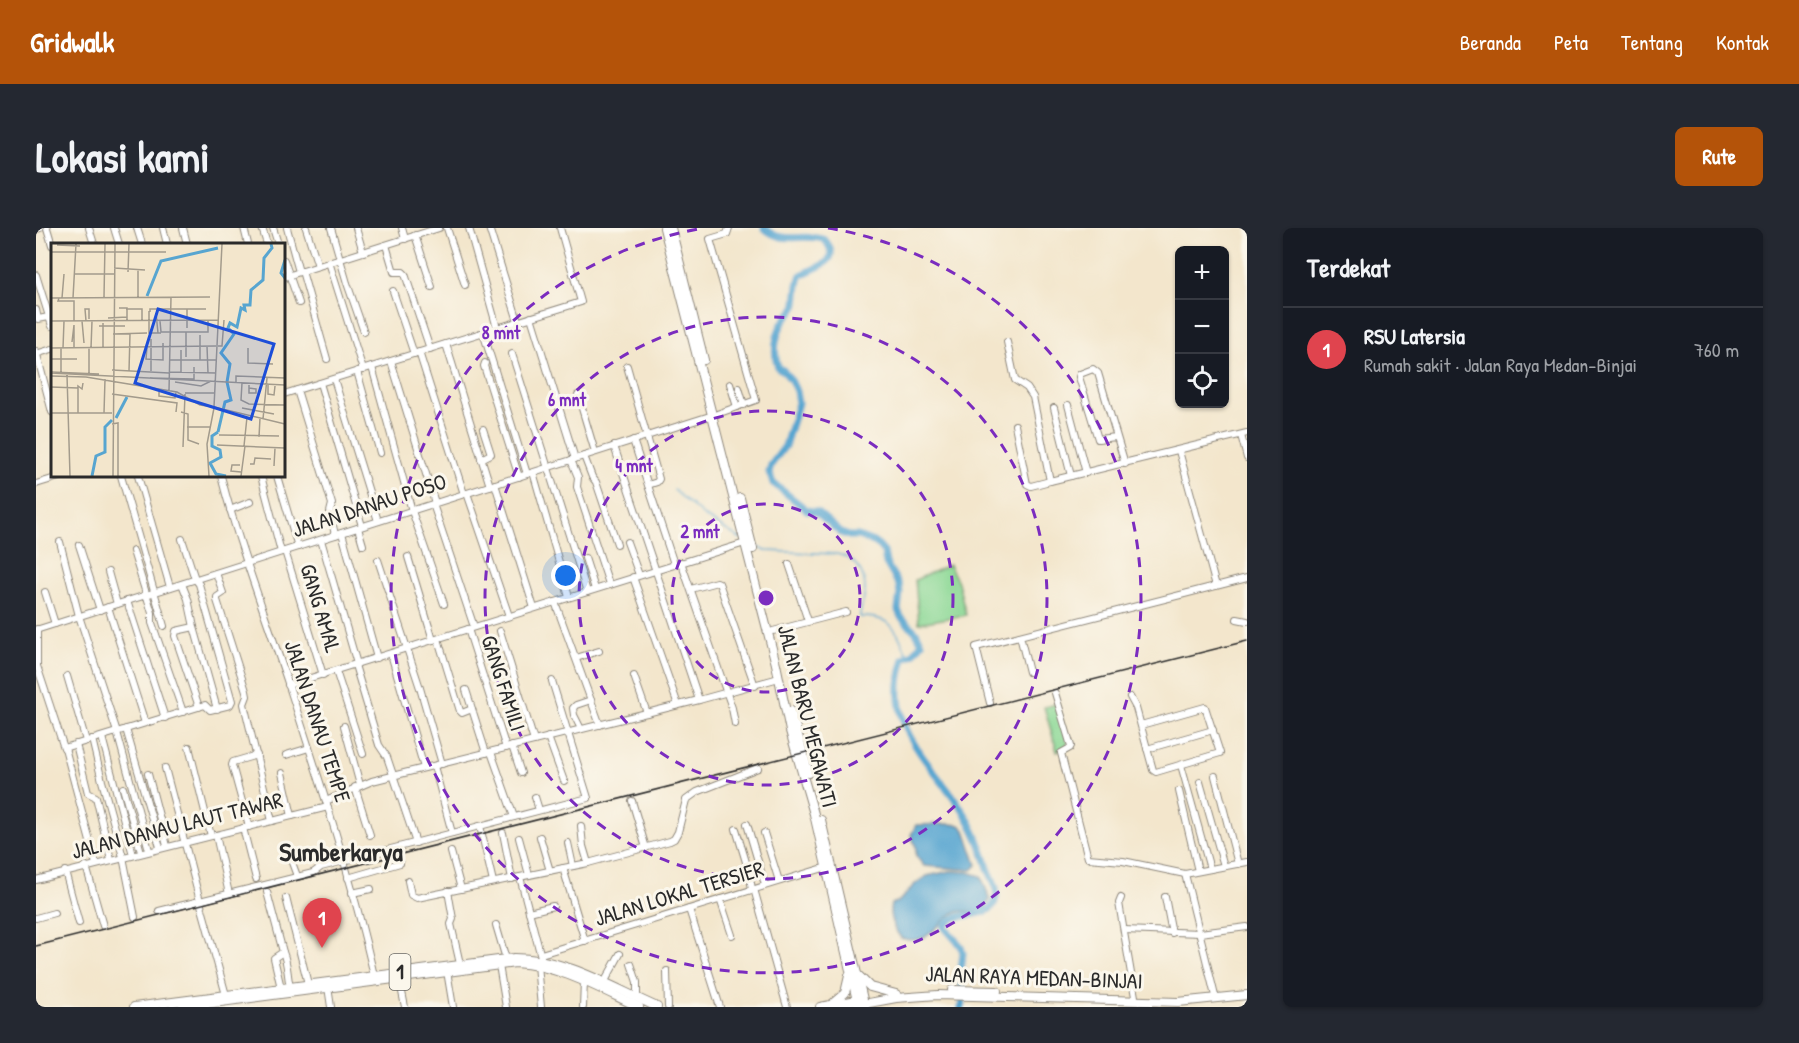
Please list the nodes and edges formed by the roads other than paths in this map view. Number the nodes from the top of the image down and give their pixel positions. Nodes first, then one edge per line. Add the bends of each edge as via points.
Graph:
1 (47, 228) edge
2 (89, 228) edge
3 (114, 228) edge
4 (137, 228) edge
5 (163, 228) edge
6 (183, 228) edge
7 (244, 228) edge
8 (262, 228) edge
9 (273, 228) edge
10 (287, 228) edge
11 (306, 228) edge
12 (331, 228) edge
13 (356, 228) edge
14 (402, 228) edge
15 (439, 228) edge
16 (447, 228) edge
17 (469, 228) edge
18 (489, 228) edge
19 (560, 228) edge
20 (664, 228) edge
21 (671, 228) edge
22 (729, 228) edge
23 (426, 230) edge
24 (415, 236) junction
25 (405, 239) junction
26 (51, 243) edge
27 (94, 243) edge
28 (119, 243) edge
29 (142, 243) edge
30 (167, 243) edge
31 (187, 243) edge
32 (248, 243) edge
33 (267, 243) edge
34 (278, 243) edge
35 (386, 245) junction
36 (363, 252) junction
37 (340, 259) junction
38 (329, 262) junction
39 (318, 266) junction
40 (300, 271) junction
41 (36, 275) edge
42 (286, 276) edge
43 (465, 285) dead end
44 (682, 285) junction
45 (432, 287) dead end
46 (393, 291) dead end
47 (299, 303) dead end
48 (36, 310) edge
49 (49, 317) junction
50 (531, 317) junction
51 (518, 321) junction
52 (51, 323) edge
53 (496, 328) junction
54 (364, 332) dead end
55 (483, 332) junction
56 (1007, 342) dead end
57 (446, 344) junction
58 (51, 349) edge
59 (430, 349) junction
60 (36, 353) edge
61 (416, 353) junction
62 (512, 354) dead end
63 (327, 359) dead end
64 (391, 361) junction
65 (485, 363) dead end
66 (627, 366) dead end
67 (372, 367) junction
68 (360, 370) junction
69 (334, 379) junction
70 (320, 383) junction
71 (730, 384) dead end
72 (739, 388) dead end
73 (297, 390) junction
74 (285, 394) edge
75 (578, 395) dead end
76 (1068, 405) dead end
77 (741, 406) junction
78 (51, 408) edge
79 (1054, 408) dead end
80 (715, 415) junction
81 (1015, 425) dead end
82 (483, 429) dead end
83 (1244, 434) edge
84 (646, 436) junction
85 (1116, 437) junction
86 (633, 440) junction
87 (614, 446) junction
88 (1179, 451) junction
89 (357, 452) junction
90 (595, 452) junction
91 (380, 453) dead end
92 (584, 456) junction
93 (341, 457) junction
94 (1247, 458) edge
95 (482, 459) junction
96 (573, 459) junction
97 (1125, 464) junction
98 (548, 467) junction
99 (530, 473) junction
100 (1086, 473) junction
101 (1071, 476) junction
102 (59, 477) edge
103 (121, 477) edge
104 (138, 477) edge
105 (221, 477) edge
106 (261, 477) edge
107 (277, 477) edge
108 (519, 477) junction
109 (1050, 481) junction
110 (36, 484) edge
111 (493, 485) junction
112 (648, 485) junction
113 (466, 493) junction
114 (250, 502) dead end
115 (434, 504) junction
116 (230, 510) junction
117 (412, 510) junction
118 (378, 521) junction
119 (360, 527) junction
120 (338, 534) junction
121 (746, 538) junction
122 (182, 539) dead end
123 (321, 540) junction
124 (60, 542) dead end
125 (627, 542) dead end
126 (617, 544) dead end
127 (79, 545) dead end
128 (363, 545) dead end
129 (298, 547) junction
130 (283, 551) junction
131 (133, 552) dead end
132 (408, 557) dead end
133 (585, 558) dead end
134 (378, 560) dead end
135 (247, 563) junction
136 (677, 563) junction
137 (789, 564) dead end
138 (656, 570) junction
139 (108, 572) dead end
140 (216, 573) junction
141 (636, 576) junction
142 (195, 579) junction
143 (1247, 579) edge
144 (182, 584) junction
145 (609, 584) junction
146 (1216, 586) junction
147 (170, 587) junction
148 (595, 589) junction
149 (691, 590) junction
150 (587, 591) junction
151 (45, 592) dead end
152 (154, 592) junction
153 (146, 595) junction
154 (569, 597) junction
155 (127, 601) junction
156 (555, 602) junction
157 (117, 604) junction
158 (444, 604) dead end
159 (108, 607) junction
160 (534, 608) junction
161 (100, 610) junction
162 (846, 612) dead end
163 (79, 616) junction
164 (509, 616) junction
165 (1237, 619) dead end
166 (808, 621) junction
167 (1247, 621) edge
168 (55, 624) junction
169 (164, 626) dead end
170 (194, 627) junction
171 (471, 628) junction
172 (37, 630) edge
173 (500, 631) dead end
174 (773, 632) junction
175 (1020, 636) junction
176 (436, 640) junction
177 (406, 649) junction
178 (599, 651) dead end
179 (391, 654) junction
180 (377, 658) junction
181 (576, 658) junction
182 (356, 665) junction
183 (336, 671) junction
184 (1029, 672) dead end
185 (323, 675) junction
186 (67, 676) dead end
187 (634, 676) dead end
188 (779, 678) junction
189 (552, 681) dead end
190 (288, 685) junction
191 (755, 686) junction
192 (466, 690) dead end
193 (727, 693) junction
194 (1055, 693) dead end
195 (1130, 697) dead end
196 (591, 700) junction
197 (699, 700) junction
198 (990, 703) dead end
199 (678, 705) junction
200 (199, 707) junction
201 (217, 709) junction
202 (472, 709) junction
203 (183, 712) junction
204 (647, 713) junction
205 (165, 718) junction
206 (146, 723) junction
207 (735, 724) dead end
208 (600, 725) junction
209 (1141, 725) junction
210 (344, 726) dead end
211 (126, 729) junction
212 (581, 729) junction
213 (1213, 730) junction
214 (117, 732) junction
215 (568, 732) junction
216 (102, 737) junction
217 (548, 737) junction
218 (89, 740) junction
219 (534, 741) junction
220 (76, 744) junction
221 (189, 747) dead end
222 (509, 747) junction
223 (65, 748) junction
224 (309, 748) junction
225 (1147, 749) junction
226 (488, 752) junction
227 (286, 754) dead end
228 (363, 754) dead end
229 (257, 755) junction
230 (442, 764) junction
231 (1183, 764) junction
232 (434, 766) junction
233 (165, 768) dead end
234 (424, 768) junction
235 (758, 768) dead end
236 (282, 773) dead end
237 (521, 773) dead end
238 (148, 774) dead end
239 (392, 776) junction
240 (1215, 776) dead end
241 (564, 781) dead end
242 (1200, 782) dead end
243 (357, 786) junction
244 (123, 788) dead end
245 (1179, 790) dead end
246 (535, 797) dead end
247 (632, 801) dead end
248 (327, 804) junction
249 (539, 810) junction
250 (292, 816) junction
251 (514, 817) junction
252 (272, 821) junction
253 (747, 825) dead end
254 (480, 826) junction
255 (581, 826) dead end
256 (246, 827) junction
257 (736, 829) dead end
258 (502, 832) dead end
259 (452, 833) junction
260 (764, 834) dead end
261 (370, 835) dead end
262 (213, 836) junction
263 (540, 837) dead end
264 (519, 838) dead end
265 (184, 843) junction
266 (416, 843) junction
267 (568, 843) dead end
268 (164, 847) junction
269 (646, 848) junction
270 (287, 849) dead end
271 (149, 850) junction
272 (141, 852) junction
273 (451, 852) dead end
274 (133, 855) junction
275 (123, 857) junction
276 (111, 860) junction
277 (344, 861) junction
278 (1247, 862) edge
279 (400, 863) dead end
280 (588, 863) junction
281 (96, 864) junction
282 (828, 864) junction
283 (1239, 864) junction
284 (86, 866) junction
285 (573, 866) junction
286 (1224, 866) junction
287 (563, 868) junction
288 (1211, 869) junction
289 (65, 871) junction
290 (550, 871) junction
291 (1198, 872) junction
292 (1185, 874) junction
293 (529, 875) junction
294 (297, 876) junction
295 (520, 877) junction
296 (348, 878) junction
297 (256, 879) dead end
298 (512, 879) junction
299 (36, 880) edge
300 (408, 881) dead end
301 (779, 881) junction
302 (493, 882) junction
303 (765, 885) junction
304 (371, 889) dead end
305 (461, 889) junction
306 (753, 889) junction
307 (448, 891) junction
308 (267, 892) dead end
309 (352, 893) junction
310 (229, 894) junction
311 (1166, 897) dead end
312 (286, 898) dead end
313 (1121, 898) dead end
314 (720, 899) junction
315 (201, 903) junction
316 (553, 906) dead end
317 (689, 909) junction
318 (159, 911) dead end
319 (529, 912) junction
320 (54, 913) dead end
321 (135, 917) dead end
322 (36, 918) edge
323 (79, 923) dead end
324 (496, 925) dead end
325 (103, 926) dead end
326 (1247, 927) edge
327 (1124, 930) junction
328 (1172, 933) junction
329 (1200, 933) junction
330 (732, 935) dead end
331 (585, 941) junction
332 (283, 952) junction
333 (620, 954) dead end
334 (506, 959) junction
335 (540, 960) junction
336 (460, 964) junction
337 (631, 964) dead end
338 (499, 965) junction
339 (852, 970) junction
340 (447, 971) junction
341 (667, 971) dead end
342 (399, 977) junction
343 (374, 978) junction
344 (584, 981) junction
345 (604, 983) junction
346 (308, 984) junction
347 (290, 987) junction
348 (328, 987) junction
349 (281, 988) junction
350 (949, 993) junction
351 (983, 993) junction
352 (896, 994) junction
353 (1247, 994) edge
354 (226, 995) junction
355 (1220, 996) junction
356 (1135, 997) junction
357 (637, 998) junction
358 (832, 1004) junction
359 (859, 1004) edge
360 (1202, 1004) edge
361 (134, 1007) edge
362 (183, 1007) edge
363 (331, 1007) edge
364 (405, 1007) edge
365 (453, 1007) edge
366 (506, 1007) edge
367 (541, 1007) edge
368 (583, 1007) edge
369 (639, 1007) edge
370 (657, 1007) edge
371 (668, 1007) edge
372 (720, 1007) edge
373 (787, 1007) edge
374 (820, 1007) edge

1 - 26 street
2 - 27 street
3 - 28 street
4 - 29 street
5 - 30 street
6 - 31 street
7 - 32 street
8 - 33 street
9 - 34 street
10 - 40 street
11 - 39 street
12 - 37 street
13 - 36 street
14 - 25 street
15 - 23 street
16 - 43 street
17 - 53 street
18 - 51 street
19 - 50 street via 580,302
20 - 44 highway, JALAN BARU MEGAWATI
21 - 44 highway, JALAN BARU MEGAWATI
22 - 77 street, JALAN DANAU POSO via 727,234 710,239 756,400
23 - 24 street
24 - 25 street
24 - 45 street
25 - 35 street
35 - 36 street
35 - 59 street via 394,272 405,274
36 - 37 street
37 - 38 street
37 - 54 street
38 - 39 street
38 - 68 street
39 - 40 street
40 - 42 street
40 - 63 street
41 - 49 street
42 - 47 street
44 - 80 highway, JALAN BARU MEGAWATI
46 - 61 street
48 - 49 street via 38,320
49 - 52 street
50 - 51 street
50 - 96 street
51 - 53 street
53 - 55 street
55 - 57 street
55 - 99 street
56 - 109 street via 1015,380 1033,397
57 - 59 street
57 - 95 street
58 - 60 street
59 - 61 street
60 - 78 street
61 - 64 street
61 - 113 street
62 - 98 street
64 - 67 street
64 - 115 street, GANG FAMILI
65 - 108 street
66 - 84 street
67 - 68 street
67 - 117 street
68 - 69 street
68 - 91 street
69 - 70 street
69 - 89 street
70 - 73 street
70 - 93 street
71 - 77 street
72 - 77 street
73 - 74 street
73 - 120 street
75 - 90 street
76 - 100 street
77 - 80 street, JALAN DANAU POSO
79 - 101 street
80 - 84 street, JALAN DANAU POSO
80 - 121 highway, JALAN BARU MEGAWATI
81 - 109 street via 1027,484
82 - 95 street via 491,454
83 - 88 street
83 - 94 street
84 - 86 street, JALAN DANAU POSO
84 - 112 street via 659,479
85 - 85 street via 1098,439 1080,374 1093,369 1098,373
85 - 97 street
86 - 87 street, JALAN DANAU POSO
86 - 112 street
87 - 90 street, JALAN DANAU POSO
87 - 138 street
88 - 97 street
88 - 146 street
89 - 93 street
89 - 118 street
90 - 92 street, JALAN DANAU POSO
92 - 96 street, JALAN DANAU POSO
92 - 126 street
93 - 119 street
95 - 111 street
96 - 98 street, JALAN DANAU POSO
96 - 145 street via 577,487
97 - 100 street
98 - 99 street, JALAN DANAU POSO
98 - 150 street
99 - 108 street, JALAN DANAU POSO
99 - 154 street
100 - 101 street
101 - 109 street
102 - 110 street
103 - 152 street
104 - 147 street
105 - 116 street, JALAN DANAU TEMPE
106 - 130 street, GANG AMAL
107 - 129 street
108 - 111 street, JALAN DANAU POSO
111 - 113 street, JALAN DANAU POSO
111 - 160 street
112 - 136 street
113 - 115 street, JALAN DANAU POSO
113 - 164 street
114 - 116 street
115 - 117 street, JALAN DANAU POSO
115 - 171 street, GANG FAMILI
116 - 135 street, JALAN DANAU TEMPE
117 - 118 street, JALAN DANAU POSO
117 - 158 street
118 - 119 street, JALAN DANAU POSO
119 - 120 street, JALAN DANAU POSO
119 - 128 street
120 - 123 street, JALAN DANAU POSO
120 - 180 street
121 - 136 street
121 - 174 highway, JALAN BARU MEGAWATI
121 - 188 highway, JALAN BARU MEGAWATI
122 - 142 street
123 - 129 street, JALAN DANAU POSO
123 - 182 street
124 - 163 street
125 - 141 street
127 - 161 street
129 - 130 street, JALAN DANAU POSO
130 - 135 street, JALAN DANAU POSO
130 - 185 street, GANG AMAL
131 - 153 street
132 - 176 street
133 - 148 street
134 - 177 street
135 - 140 street, JALAN DANAU POSO
135 - 190 street, JALAN DANAU TEMPE
136 - 138 street
136 - 149 street
137 - 166 street
138 - 141 street
138 - 197 street
139 - 157 street
140 - 142 street, JALAN DANAU POSO
140 - 229 street via 223,593 217,600 246,691 243,704
141 - 145 street
141 - 199 street
142 - 144 street, JALAN DANAU POSO
142 - 201 street via 232,701
143 - 146 street
144 - 147 street, JALAN DANAU POSO
144 - 170 street
145 - 148 street
146 - 175 street
147 - 152 street, JALAN DANAU POSO
148 - 150 street
149 - 191 street via 719,583
149 - 193 street
150 - 154 street
151 - 168 street
152 - 153 street, JALAN DANAU POSO
152 - 169 street
153 - 155 street, JALAN DANAU POSO
153 - 203 street
154 - 156 street
155 - 157 street, JALAN DANAU POSO
155 - 205 street
156 - 160 street
156 - 181 street
157 - 159 street, JALAN DANAU POSO
159 - 161 street, JALAN DANAU POSO
159 - 206 street
160 - 164 street
161 - 163 street, JALAN DANAU POSO
162 - 166 street
163 - 168 street, JALAN DANAU POSO
163 - 214 street
164 - 171 street
165 - 167 street
166 - 174 street
168 - 172 street, JALAN DANAU POSO
170 - 200 street via 176,631 175,636
170 - 201 street
171 - 176 street
171 - 222 street, GANG FAMILI
172 - 223 street via 37,666
173 - 219 street
174 - 282 highway, JALAN BARU MEGAWATI
175 - 184 street
175 - 198 street via 976,647
176 - 177 street
176 - 202 street via 460,711
177 - 179 street
177 - 230 street
178 - 181 street
179 - 180 street
179 - 234 street
180 - 182 street
181 - 196 street
182 - 183 street
182 - 239 street via 379,746
183 - 185 street
183 - 228 street
185 - 190 street
186 - 218 street
187 - 204 street
188 - 191 street, JALAN DANAU LAUT TAWAR
188 - 282 highway, JALAN BARU MEGAWATI
189 - 215 street
190 - 224 street, JALAN DANAU TEMPE
191 - 193 street, JALAN DANAU LAUT TAWAR
192 - 202 street
193 - 197 street, JALAN DANAU LAUT TAWAR
193 - 207 street
194 - 292 street via 1071,746 1061,753 1087,857
195 - 209 street
196 - 208 street
196 - 212 street via 573,708
197 - 199 street, JALAN DANAU LAUT TAWAR
199 - 204 street, JALAN DANAU LAUT TAWAR
200 - 201 street
200 - 203 street
202 - 226 street
203 - 205 street
204 - 208 street, JALAN DANAU LAUT TAWAR
205 - 206 street
206 - 211 street
208 - 212 street, JALAN DANAU LAUT TAWAR
209 - 213 street via 1202,706
209 - 225 street
210 - 243 street
211 - 214 street
211 - 268 street
212 - 215 street, JALAN DANAU LAUT TAWAR
213 - 225 street
213 - 231 street via 1219,754
214 - 216 street
214 - 271 street
215 - 217 street, JALAN DANAU LAUT TAWAR
215 - 249 street via 588,798
216 - 218 street
216 - 274 street
217 - 219 street, JALAN DANAU LAUT TAWAR
217 - 241 street
218 - 220 street
218 - 275 street
219 - 222 street, JALAN DANAU LAUT TAWAR
220 - 223 street
220 - 276 street via 88,793 96,797
221 - 262 street
222 - 226 street, JALAN DANAU LAUT TAWAR
222 - 237 street, GANG FAMILI
223 - 281 street
224 - 227 street
224 - 248 street, JALAN DANAU TEMPE
225 - 231 street via 1156,772
226 - 230 street, JALAN DANAU LAUT TAWAR
226 - 251 street
229 - 252 street
229 - 256 street via 232,765
230 - 232 street, JALAN DANAU LAUT TAWAR
231 - 288 street
232 - 234 street, JALAN DANAU LAUT TAWAR
232 - 259 street
233 - 265 street
234 - 239 street, JALAN DANAU LAUT TAWAR
235 - 269 street via 693,794 686,800 674,839
236 - 250 street
238 - 268 street
239 - 243 street, JALAN DANAU LAUT TAWAR
239 - 266 street
240 - 283 street
242 - 286 street
243 - 248 street, JALAN DANAU LAUT TAWAR
243 - 261 street
244 - 272 street
245 - 291 street
246 - 249 street
247 - 269 street
248 - 250 street, JALAN DANAU LAUT TAWAR
248 - 277 street, JALAN DANAU TEMPE
249 - 251 street
250 - 252 street, JALAN DANAU LAUT TAWAR
251 - 254 street
252 - 256 street, JALAN DANAU LAUT TAWAR
253 - 303 street
254 - 259 street
254 - 302 street
255 - 280 street
256 - 262 street, JALAN DANAU LAUT TAWAR
256 - 297 street
257 - 306 street
258 - 298 street
259 - 266 street
260 - 301 street
262 - 265 street, JALAN DANAU LAUT TAWAR
262 - 310 street
263 - 290 street
264 - 293 street
265 - 268 street, JALAN DANAU LAUT TAWAR
265 - 315 street
266 - 277 street
267 - 285 street
268 - 271 street, JALAN DANAU LAUT TAWAR
269 - 280 street
270 - 294 street
271 - 272 street, JALAN DANAU LAUT TAWAR
272 - 274 street, JALAN DANAU LAUT TAWAR
273 - 305 street
274 - 275 street, JALAN DANAU LAUT TAWAR
275 - 276 street, JALAN DANAU LAUT TAWAR
275 - 321 street
276 - 281 street, JALAN DANAU LAUT TAWAR
277 - 294 street
277 - 296 street, JALAN DANAU TEMPE
278 - 283 street
279 - 296 street
280 - 285 street
281 - 284 street, JALAN DANAU LAUT TAWAR
282 - 301 street, JALAN LOKAL TERSIER
282 - 339 highway, JALAN BARU MEGAWATI
283 - 286 street
284 - 289 street, JALAN DANAU LAUT TAWAR
284 - 325 street
285 - 287 street
286 - 288 street
287 - 290 street
287 - 331 street
288 - 291 street
289 - 299 street, JALAN DANAU LAUT TAWAR
289 - 323 street
290 - 293 street
291 - 292 street
292 - 329 street
293 - 295 street
294 - 310 street
295 - 298 street
295 - 319 street
296 - 309 street, JALAN DANAU TEMPE
298 - 302 street
300 - 307 street via 414,898
301 - 303 street, JALAN LOKAL TERSIER
302 - 305 street
303 - 306 street, JALAN LOKAL TERSIER
304 - 309 street
305 - 307 street
306 - 314 street, JALAN LOKAL TERSIER
306 - 373 street
307 - 336 street
308 - 332 street
309 - 343 street, JALAN DANAU TEMPE
310 - 315 street
311 - 328 street
312 - 346 street
313 - 327 street
314 - 317 street, JALAN LOKAL TERSIER
314 - 330 street
315 - 318 street
315 - 354 street
316 - 319 street
317 - 331 street, JALAN LOKAL TERSIER
317 - 372 street
319 - 335 street
320 - 322 street
324 - 334 street
326 - 329 street
327 - 328 street
327 - 356 street
328 - 329 street
329 - 355 street
331 - 335 street, JALAN LOKAL TERSIER
332 - 347 street via 289,966
332 - 349 street via 274,958
333 - 345 street
334 - 335 main road, 1
334 - 336 main road, 1
335 - 338 main road, 1
335 - 344 main road, 1
335 - 345 main road, 1 via 574,969
335 - 367 street
336 - 343 main road, 1
337 - 357 street
338 - 340 main road, 1
338 - 366 street
339 - 352 highway via 870,987
339 - 358 highway via 847,990
339 - 359 highway, JALAN BARU MEGAWATI
340 - 342 main road, 1
340 - 365 street
341 - 371 street
342 - 343 main road, 1
342 - 364 street
343 - 346 main road, 1
343 - 348 main road, 1
344 - 368 street
344 - 369 main road, 1
345 - 357 main road, 1
346 - 347 main road, 1
347 - 349 main road, 1
348 - 362 main road, 1
348 - 363 street
349 - 354 main road, 1
350 - 351 highway, JALAN RAYA MEDAN-BINJAI
350 - 352 highway, JALAN RAYA MEDAN-BINJAI
350 - 359 highway, JALAN RAYA MEDAN-BINJAI
351 - 356 highway, JALAN RAYA MEDAN-BINJAI
351 - 360 highway, JALAN RAYA MEDAN-BINJAI
352 - 359 highway, JALAN RAYA MEDAN-BINJAI
353 - 355 highway, JALAN RAYA MEDAN-BINJAI
354 - 361 main road, 1
355 - 356 highway, JALAN RAYA MEDAN-BINJAI
355 - 360 highway, JALAN RAYA MEDAN-BINJAI
357 - 370 main road, 1
358 - 359 main road, JALAN RAYA MEDAN-BINJAI
358 - 374 main road, JALAN RAYA MEDAN-BINJAI

